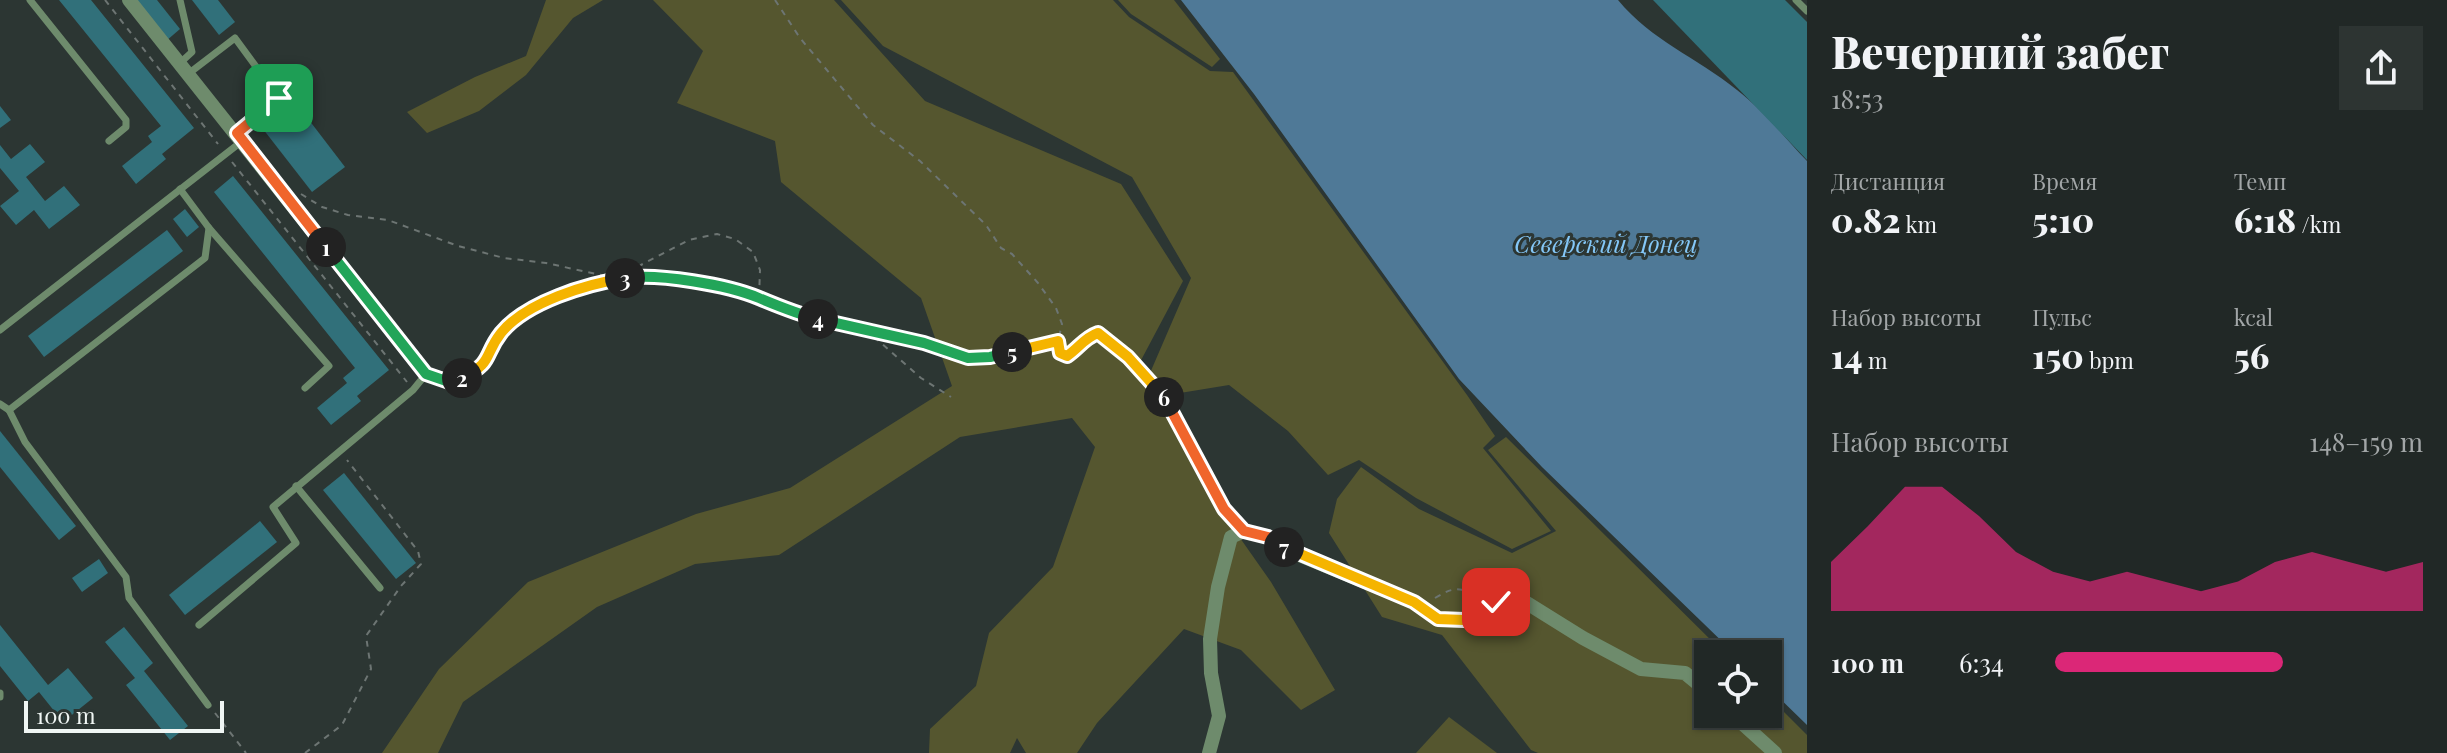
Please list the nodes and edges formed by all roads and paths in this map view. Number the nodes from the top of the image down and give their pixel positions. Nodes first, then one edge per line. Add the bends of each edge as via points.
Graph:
1 (30, 0) edge
2 (105, 0) edge
3 (129, 0) edge
4 (180, 0) edge
5 (775, 0) edge
6 (1796, 0) edge
7 (1807, 11) edge
8 (183, 69) junction
9 (240, 137) junction
10 (109, 141) dead end
11 (225, 154) junction
12 (180, 189) junction
13 (301, 194) dead end
14 (209, 228) junction
15 (610, 277) junction
16 (600, 282) junction
17 (759, 298) junction
18 (864, 329) junction
19 (0, 330) edge
20 (1058, 341) junction
21 (426, 374) junction
22 (305, 388) dead end
23 (413, 390) junction
24 (951, 397) dead end
25 (0, 404) edge
26 (9, 410) junction
27 (340, 451) junction
28 (296, 486) junction
29 (1244, 531) junction
30 (380, 588) dead end
31 (1491, 593) dead end
32 (1414, 602) junction
33 (199, 625) dead end
34 (1694, 680) edge
35 (208, 705) joint
36 (1747, 728) edge
37 (246, 753) edge
38 (305, 753) edge
39 (1209, 753) edge
40 (1775, 753) edge

1 - 10 lane via 126,120 126,127
2 - 11 path
3 - 8 street
4 - 8 lane via 192,52
5 - 20 path via 873,125 920,161 1038,283 1062,324
6 - 7 lane
8 - 9 street
8 - 9 lane via 235,38 279,98
9 - 11 lane
9 - 21 street
11 - 12 lane
11 - 23 path
12 - 14 lane
12 - 19 lane
13 - 15 path via 322,207 388,220 458,246
14 - 22 lane via 329,366
14 - 26 lane via 205,258
15 - 16 path
15 - 17 path via 689,240 717,234 753,252 760,270
16 - 17 path via 662,277
16 - 21 path via 518,317 500,334 484,365 472,373 452,383
17 - 18 path
18 - 20 path via 968,358
18 - 24 path
20 - 29 path via 1060,353 1067,356 1098,333 1128,357 1165,399 1224,509
21 - 23 lane
23 - 27 lane
25 - 26 lane
26 - 35 lane via 25,442 126,577 129,598
27 - 28 lane
27 - 38 path via 418,551 421,564 366,636 371,669 342,725
28 - 30 lane
28 - 33 lane via 273,507 296,543
29 - 32 street
29 - 39 street via 1231,537 1214,613 1210,650 1219,716
31 - 32 path via 1457,588
32 - 34 street via 1449,621 1464,620 1517,597 1641,669 1685,673
35 - 37 path
36 - 40 street

